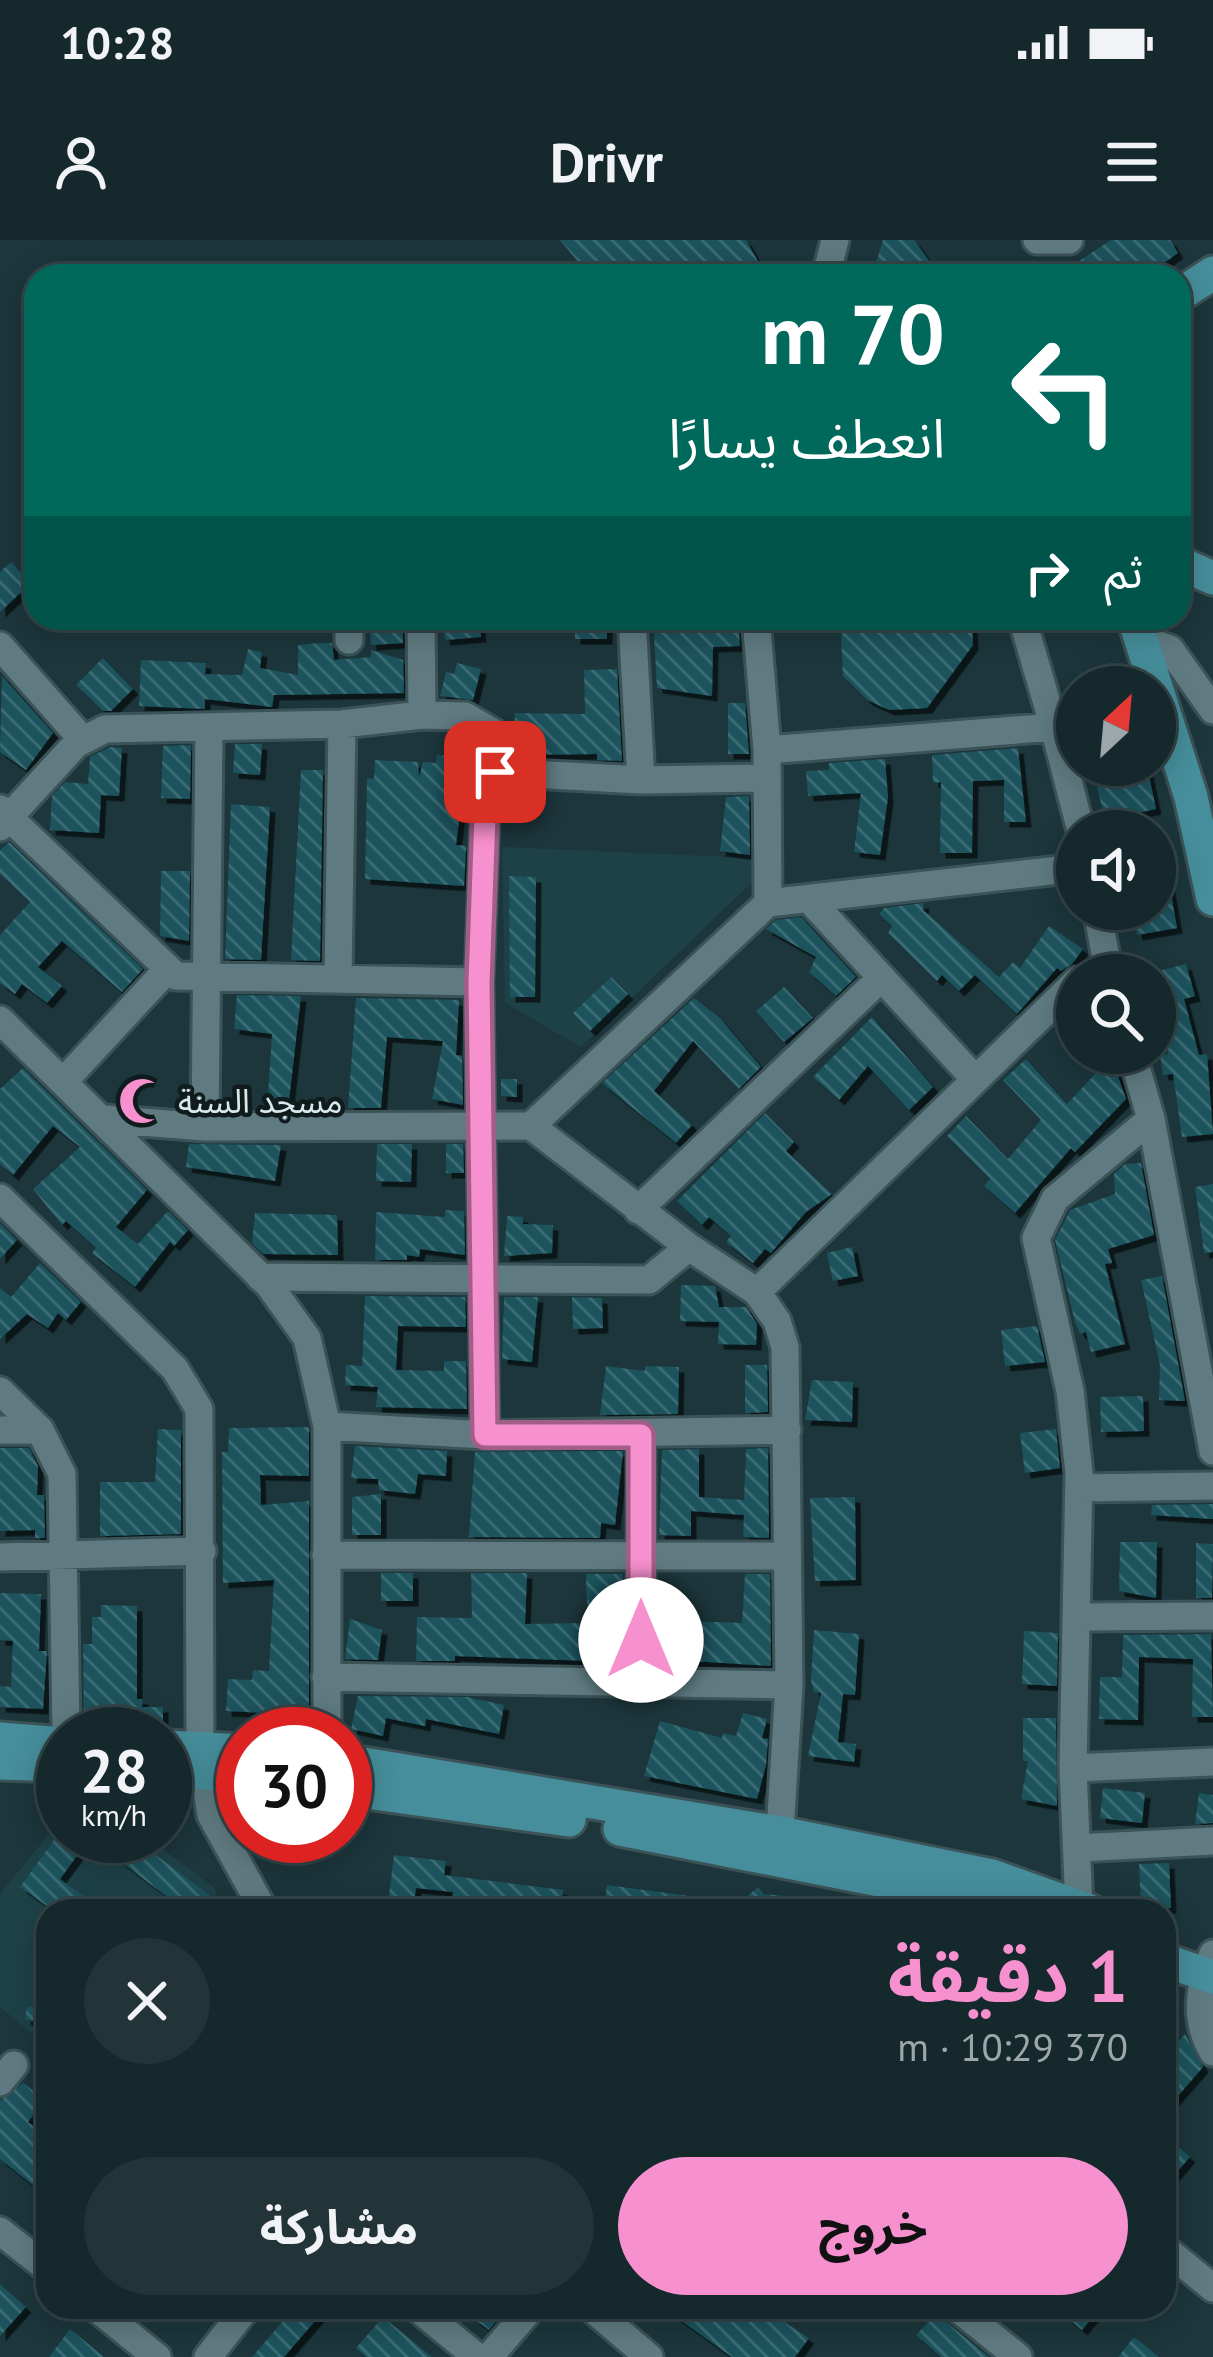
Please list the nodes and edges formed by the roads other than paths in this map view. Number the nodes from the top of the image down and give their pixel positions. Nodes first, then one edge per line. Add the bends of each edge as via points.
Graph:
1 (1037, 240) edge
2 (1069, 240) edge
3 (421, 630) edge
4 (633, 630) edge
5 (757, 630) edge
6 (1026, 630) edge
7 (1139, 630) edge
8 (1141, 630) edge
9 (3, 656) edge
10 (1213, 710) edge
11 (422, 715) junction
12 (342, 724) junction
13 (1054, 727) junction
14 (208, 728) junction
15 (82, 739) junction
16 (767, 764) junction
17 (495, 772) junction
18 (641, 780) junction
19 (1076, 810) edge
20 (3, 818) edge
21 (1056, 870) edge
22 (809, 898) junction
23 (1213, 899) edge
24 (768, 904) junction
25 (166, 971) junction
26 (204, 976) junction
27 (338, 979) junction
28 (879, 980) junction
29 (479, 982) junction
30 (1056, 1006) edge
31 (0, 1020) edge
32 (1138, 1074) edge
33 (975, 1079) junction
34 (63, 1082) junction
35 (104, 1119) junction
36 (1151, 1119) junction
37 (484, 1124) junction
38 (531, 1126) junction
39 (205, 1127) junction
40 (0, 1198) edge
41 (638, 1210) junction
42 (688, 1247) junction
43 (486, 1275) junction
44 (260, 1277) junction
45 (758, 1292) junction
46 (0, 1391) edge
47 (327, 1426) junction
48 (0, 1430) edge
49 (40, 1430) junction
50 (787, 1430) junction
51 (485, 1435) junction
52 (641, 1435) junction
53 (1213, 1451) edge
54 (1213, 1486) edge
55 (1079, 1488) junction
56 (202, 1551) junction
57 (326, 1555) junction
58 (66, 1556) junction
59 (640, 1556) junction
60 (786, 1556) junction
61 (0, 1557) edge
62 (1213, 1616) edge
63 (1079, 1618) junction
64 (326, 1678) junction
65 (641, 1682) junction
66 (789, 1684) junction
67 (65, 1707) edge
68 (327, 1707) edge
69 (0, 1739) edge
70 (36, 1742) edge
71 (192, 1756) edge
72 (216, 1757) edge
73 (202, 1760) junction
74 (0, 1762) edge
75 (1213, 1762) edge
76 (192, 1763) edge
77 (36, 1764) edge
78 (216, 1765) edge
79 (372, 1765) edge
80 (1073, 1768) junction
81 (372, 1793) edge
82 (780, 1833) junction
83 (1213, 1840) edge
84 (1078, 1848) junction
85 (986, 1895) edge
86 (257, 1899) edge
87 (1083, 1899) edge
88 (1176, 1945) edge
89 (1176, 1962) edge
90 (1210, 1969) edge
91 (1213, 2053) edge
92 (0, 2230) edge
93 (1176, 2258) edge
94 (36, 2259) edge
95 (1213, 2288) edge
96 (110, 2319) edge
97 (238, 2319) edge
98 (431, 2319) edge
99 (522, 2319) edge
100 (604, 2319) edge
101 (971, 2319) edge
102 (157, 2357) edge
103 (208, 2357) edge
104 (477, 2357) edge
105 (489, 2357) edge
106 (649, 2357) edge
107 (1018, 2357) edge

1 - 2 street
3 - 11 street
4 - 18 street
5 - 16 street
6 - 13 street
7 - 23 main road
8 - 10 street via 1170,649
9 - 15 street
11 - 12 street
11 - 17 street via 465,716 494,733
12 - 14 street
12 - 27 street
13 - 16 street
13 - 19 street
14 - 15 street via 105,728
14 - 26 street
15 - 20 street
16 - 18 street
16 - 24 street
17 - 18 street
17 - 29 street via 486,788
20 - 25 street
21 - 22 street
22 - 24 street
22 - 28 street
24 - 38 street
25 - 26 street
25 - 34 street
26 - 27 street
26 - 39 street
27 - 29 street
28 - 33 street
28 - 41 street
29 - 37 street
30 - 33 street
31 - 34 street
32 - 36 street
33 - 45 street
34 - 35 street
35 - 39 street
35 - 44 street
36 - 53 street
36 - 55 street via 1055,1199 1036,1238 1070,1391
37 - 38 street
37 - 39 street
37 - 43 street
38 - 41 street
40 - 56 street via 190,1388 202,1439
41 - 42 street
42 - 43 street via 649,1280
42 - 45 street
43 - 44 street
43 - 51 street
44 - 47 street via 307,1338
45 - 50 street via 785,1347
46 - 49 street
47 - 51 street
47 - 57 street
48 - 49 street
49 - 58 street via 62,1474
50 - 52 street
50 - 60 street
51 - 52 street
52 - 59 street
54 - 55 street
55 - 63 street
56 - 58 street
56 - 73 street
57 - 59 street
57 - 64 street
58 - 61 street
58 - 67 street
59 - 60 street
59 - 65 street
60 - 66 street
62 - 63 street
63 - 80 street
64 - 65 street
64 - 68 street
65 - 66 street
66 - 82 street
69 - 70 main road
71 - 73 main road
72 - 73 main road
73 - 76 main road
73 - 78 main road
73 - 86 street via 211,1815
74 - 77 main road
75 - 80 street
79 - 82 main road
80 - 84 street
81 - 85 main road
82 - 85 main road
83 - 84 street
84 - 87 street
88 - 90 main road
89 - 90 main road
90 - 91 street via 1201,2032
92 - 94 street
93 - 95 street
96 - 102 street
97 - 103 street
98 - 104 street
99 - 105 street
100 - 106 street
101 - 107 street

